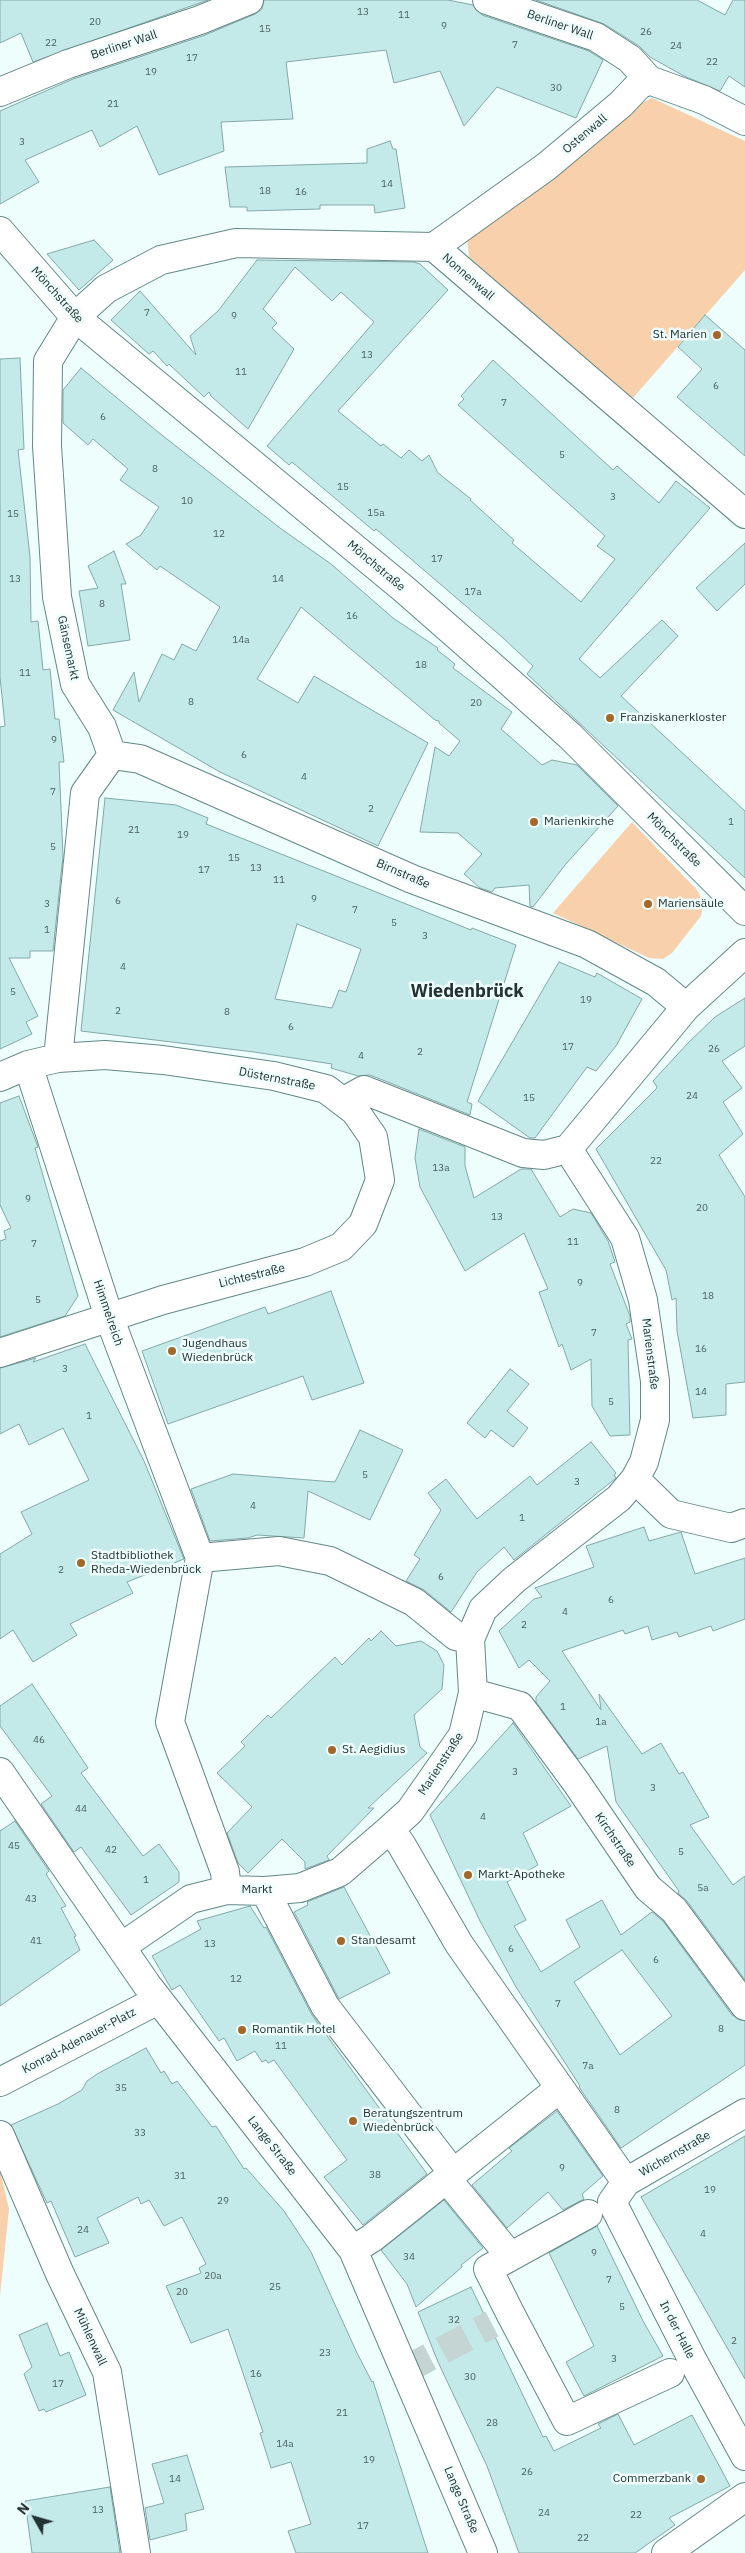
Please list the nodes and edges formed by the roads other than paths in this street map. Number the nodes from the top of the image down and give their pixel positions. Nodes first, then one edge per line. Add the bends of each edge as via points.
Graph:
1 (249, 0) edge
2 (487, 0) edge
3 (649, 80) junction
4 (0, 92) edge
5 (745, 121) edge
6 (0, 231) edge
7 (434, 247) junction
8 (75, 317) junction
9 (745, 514) edge
10 (112, 755) junction
11 (745, 911) edge
12 (745, 953) edge
13 (686, 1007) junction
14 (58, 1058) junction
15 (28, 1065) junction
16 (0, 1077) edge
17 (344, 1101) junction
18 (568, 1149) junction
19 (108, 1316) junction
20 (0, 1353) edge
21 (635, 1479) junction
22 (745, 1523) edge
23 (200, 1558) junction
24 (470, 1639) junction
25 (473, 1693) junction
26 (0, 1772) edge
27 (390, 1829) junction
28 (227, 1890) junction
29 (265, 1891) junction
30 (121, 1947) junction
31 (158, 2000) junction
32 (745, 2006) edge
33 (0, 2082) edge
34 (560, 2088) junction
35 (745, 2113) edge
36 (0, 2135) edge
37 (450, 2176) junction
38 (619, 2192) junction
39 (588, 2214) dead end
40 (362, 2244) junction
41 (510, 2256) junction
42 (670, 2374) dead end
43 (745, 2456) edge
44 (745, 2497) edge
45 (136, 2553) edge
46 (483, 2553) edge
47 (666, 2553) edge

1 - 4 street, Berliner Wall via 200,20 68,64
2 - 3 street, Berliner Wall via 596,37 630,59
3 - 5 street via 704,100
3 - 7 street, Ostenwall via 639,85 547,166
6 - 8 street, Mönchstraße
7 - 8 street, Nonnenwall via 236,243 160,260 106,289
7 - 9 street, Nonnenwall
8 - 10 street, Gänsemarkt via 48,361 47,446 57,597 75,684 102,727
8 - 11 street, Mönchstraße via 405,590 570,736
10 - 13 street, Birnstraße via 140,759 412,879 587,944 656,982
10 - 14 street via 85,793
12 - 13 street
13 - 18 street
14 - 15 street, Düsternstraße
14 - 17 street, Düsternstraße via 114,1056 274,1076 326,1089
15 - 16 street, Düsternstraße
15 - 19 street, Himmelreich
17 - 18 street via 364,1090 523,1153 544,1155
17 - 19 street, Lichtestraße via 373,1136 380,1180 362,1224 341,1247 305,1262
18 - 21 street, Marienstraße via 625,1238 643,1300 655,1381 655,1420 644,1462
19 - 20 street, Lichtestraße
19 - 23 street, Himmelreich
21 - 22 street via 670,1514 731,1528
21 - 24 street, Marienstraße via 619,1498 514,1580 483,1609
23 - 24 street via 279,1551 330,1562 414,1602 456,1636
23 - 28 street via 170,1722 225,1872
24 - 25 street, Marienstraße
25 - 27 street, Marienstraße via 462,1735 410,1811
25 - 32 street, Kirchstraße via 520,1706 648,1888 674,1910
26 - 30 street, Lange Straße
27 - 29 street, Markt via 340,1872 300,1888
27 - 34 street, In der Halle via 459,1944
28 - 29 street, Markt
28 - 30 street, Markt via 191,1899
29 - 37 street via 325,2006
30 - 31 street, Lange Straße
31 - 33 street, Konrad-Adenauer-Platz
31 - 40 street, Lange Straße
34 - 37 street
34 - 38 street, In der Halle
35 - 38 street, Wichernstraße
36 - 45 street, Mühlenwall via 60,2274 107,2372
37 - 40 street
37 - 41 street
38 - 43 street, In der Halle via 693,2361
39 - 41 street
40 - 46 street, Lange Straße
41 - 42 street via 488,2269 501,2318 557,2426
44 - 47 street

